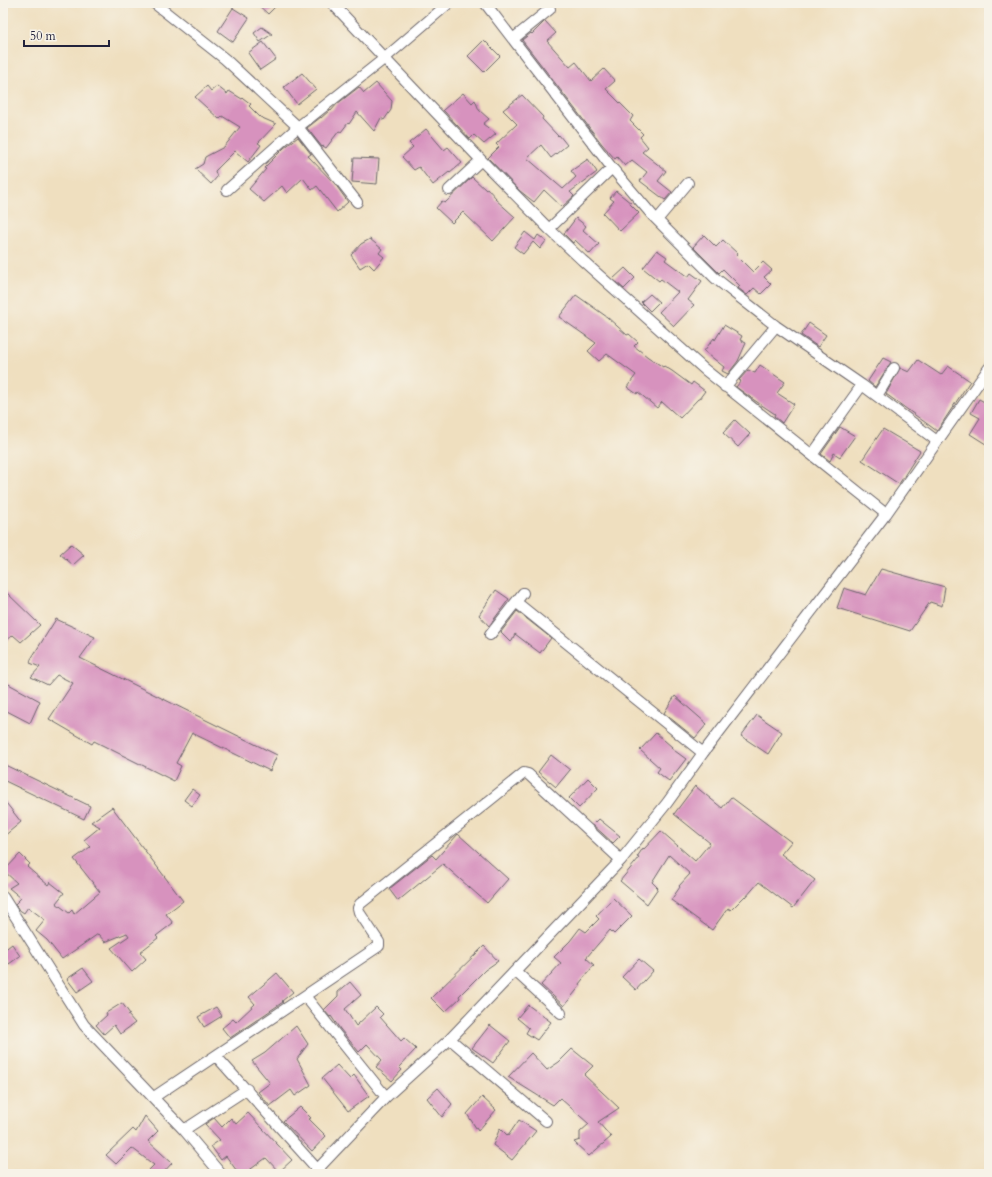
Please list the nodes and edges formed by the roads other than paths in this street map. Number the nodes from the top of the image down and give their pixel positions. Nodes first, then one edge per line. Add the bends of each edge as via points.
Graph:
1 (154, 3) edge
2 (332, 3) edge
3 (449, 3) edge
4 (485, 3) edge
5 (550, 9) dead end
6 (513, 39) junction
7 (385, 58) junction
8 (298, 127) junction
9 (481, 160) junction
10 (612, 168) junction
11 (688, 183) dead end
12 (227, 190) dead end
13 (449, 190) dead end
14 (357, 202) dead end
15 (657, 220) junction
16 (549, 229) junction
17 (776, 326) junction
18 (894, 368) dead end
19 (989, 368) edge
20 (862, 385) junction
21 (725, 386) junction
22 (877, 396) junction
23 (937, 441) junction
24 (812, 456) junction
25 (886, 514) junction
26 (523, 593) dead end
27 (516, 602) junction
28 (490, 635) dead end
29 (703, 753) junction
30 (621, 860) junction
31 (3, 897) edge
32 (515, 971) junction
33 (305, 996) junction
34 (561, 1012) dead end
35 (450, 1039) junction
36 (216, 1056) junction
37 (247, 1089) junction
38 (154, 1097) junction
39 (386, 1097) junction
40 (546, 1121) dead end
41 (184, 1130) junction
42 (315, 1172) edge
43 (221, 1174) edge

1 - 8 street via 225,59
2 - 7 street
3 - 7 street
4 - 6 street
5 - 6 street
6 - 10 street
7 - 8 street
7 - 9 street
8 - 12 street
8 - 14 street
9 - 13 street
9 - 16 street
10 - 15 street
10 - 16 street
11 - 15 street
15 - 17 street via 715,278
16 - 21 street
17 - 20 street
17 - 21 street
18 - 22 street
19 - 23 street
20 - 22 street
20 - 24 street
21 - 24 street
22 - 23 street
23 - 25 street
24 - 25 street
25 - 29 street
26 - 27 street
27 - 28 street
27 - 29 street
29 - 30 street
30 - 32 street
30 - 33 street via 524,773 360,904 359,912 379,942 379,946
31 - 38 street via 84,1025
32 - 34 street
32 - 35 street
33 - 36 street
33 - 39 street
35 - 39 street
35 - 40 street
36 - 37 street
36 - 38 street
37 - 41 street
37 - 42 street
38 - 41 street
39 - 42 street
41 - 43 street

